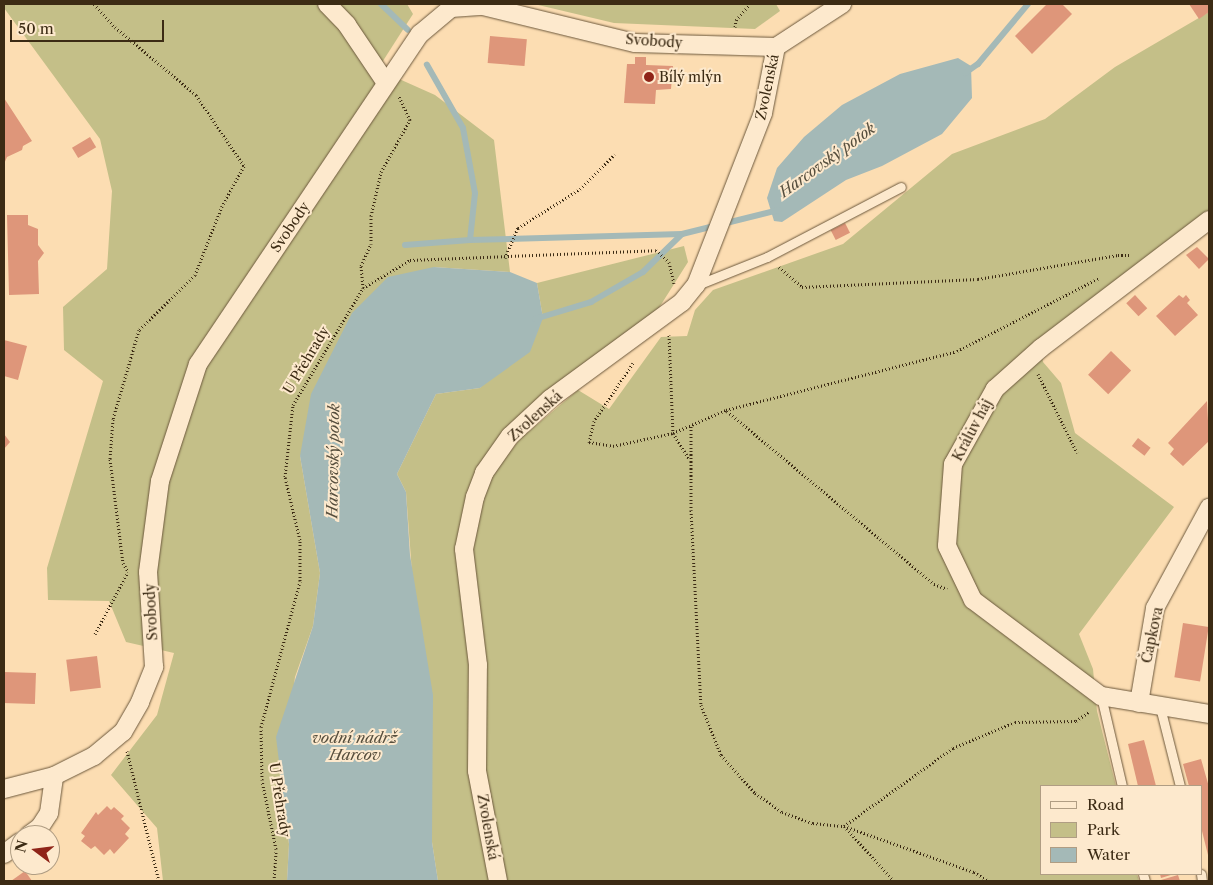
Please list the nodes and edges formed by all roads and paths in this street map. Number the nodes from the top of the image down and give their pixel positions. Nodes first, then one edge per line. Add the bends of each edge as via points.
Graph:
1 (94, 4) edge
2 (328, 4) edge
3 (750, 4) edge
4 (842, 4) edge
5 (734, 45) junction
6 (776, 47) junction
7 (386, 83) junction
8 (615, 154) dead end
9 (901, 187) dead end
10 (1209, 220) edge
11 (767, 257) junction
12 (506, 258) junction
13 (1159, 259) junction
14 (669, 262) dead end
15 (1108, 273) dead end
16 (696, 285) junction
17 (363, 288) junction
18 (668, 312) junction
19 (1031, 357) junction
20 (636, 359) dead end
21 (726, 410) junction
22 (691, 426) junction
23 (673, 433) junction
24 (1077, 453) dead end
25 (690, 460) junction
26 (1209, 508) edge
27 (129, 572) junction
28 (148, 572) junction
29 (934, 584) dead end
30 (95, 634) dead end
31 (1101, 696) junction
32 (1139, 703) junction
33 (1160, 707) junction
34 (1209, 714) edge
35 (123, 732) junction
36 (54, 776) junction
37 (1122, 785) edge
38 (1180, 785) edge
39 (4, 789) edge
40 (41, 825) edge
41 (844, 826) junction
42 (160, 881) edge
43 (274, 881) edge
44 (498, 881) edge
45 (894, 881) edge
46 (989, 881) edge

1 - 27 path via 115,27 196,95 244,166 222,206 195,275 139,330 113,419 110,459 123,563
2 - 7 street via 347,25
3 - 5 path via 736,20
4 - 6 street
5 - 6 street, Svobody
5 - 7 street, Svobody via 635,43 483,6 451,8 420,34
6 - 16 street, Zvolenská via 763,114
7 - 17 path via 403,100 410,120 382,172 371,216 371,244 361,266
7 - 28 street, Svobody via 198,364 160,481
8 - 12 path via 580,189 518,228
9 - 11 lane
10 - 13 street, Králův háj
11 - 13 path via 802,288 978,278 1118,255
11 - 16 lane
12 - 14 path, U Přehrady via 656,250
12 - 17 path, U Přehrady via 410,260
13 - 19 street, Králův háj
15 - 21 path via 957,351
16 - 18 street, Zvolenská via 682,302
17 - 43 path, U Přehrady via 293,405 285,477 300,540 300,581 261,727 262,780 276,850
18 - 23 path
18 - 44 street, Zvolenská via 550,399 510,436 484,473 470,514 464,549 478,665 477,771
19 - 24 path via 1049,402
19 - 31 street, Králův háj via 995,389 953,464 947,546 973,600
20 - 23 path via 594,421 589,442 613,446
21 - 22 path
21 - 29 path
22 - 23 path
22 - 25 path
23 - 25 path
25 - 41 path via 701,705 721,754 741,780 782,812 813,823
26 - 32 street, Čapkova via 1155,608
27 - 28 path
27 - 30 path
28 - 35 street, Svobody via 154,667
31 - 32 street, Králův háj
31 - 37 lane
31 - 41 path via 1076,721 1015,722 953,748
32 - 33 street
33 - 34 street
33 - 38 lane
35 - 36 street, Svobody via 94,756
35 - 42 path via 140,812
36 - 39 street, Svobody
36 - 40 street via 49,813
41 - 45 path
41 - 46 path via 956,865

